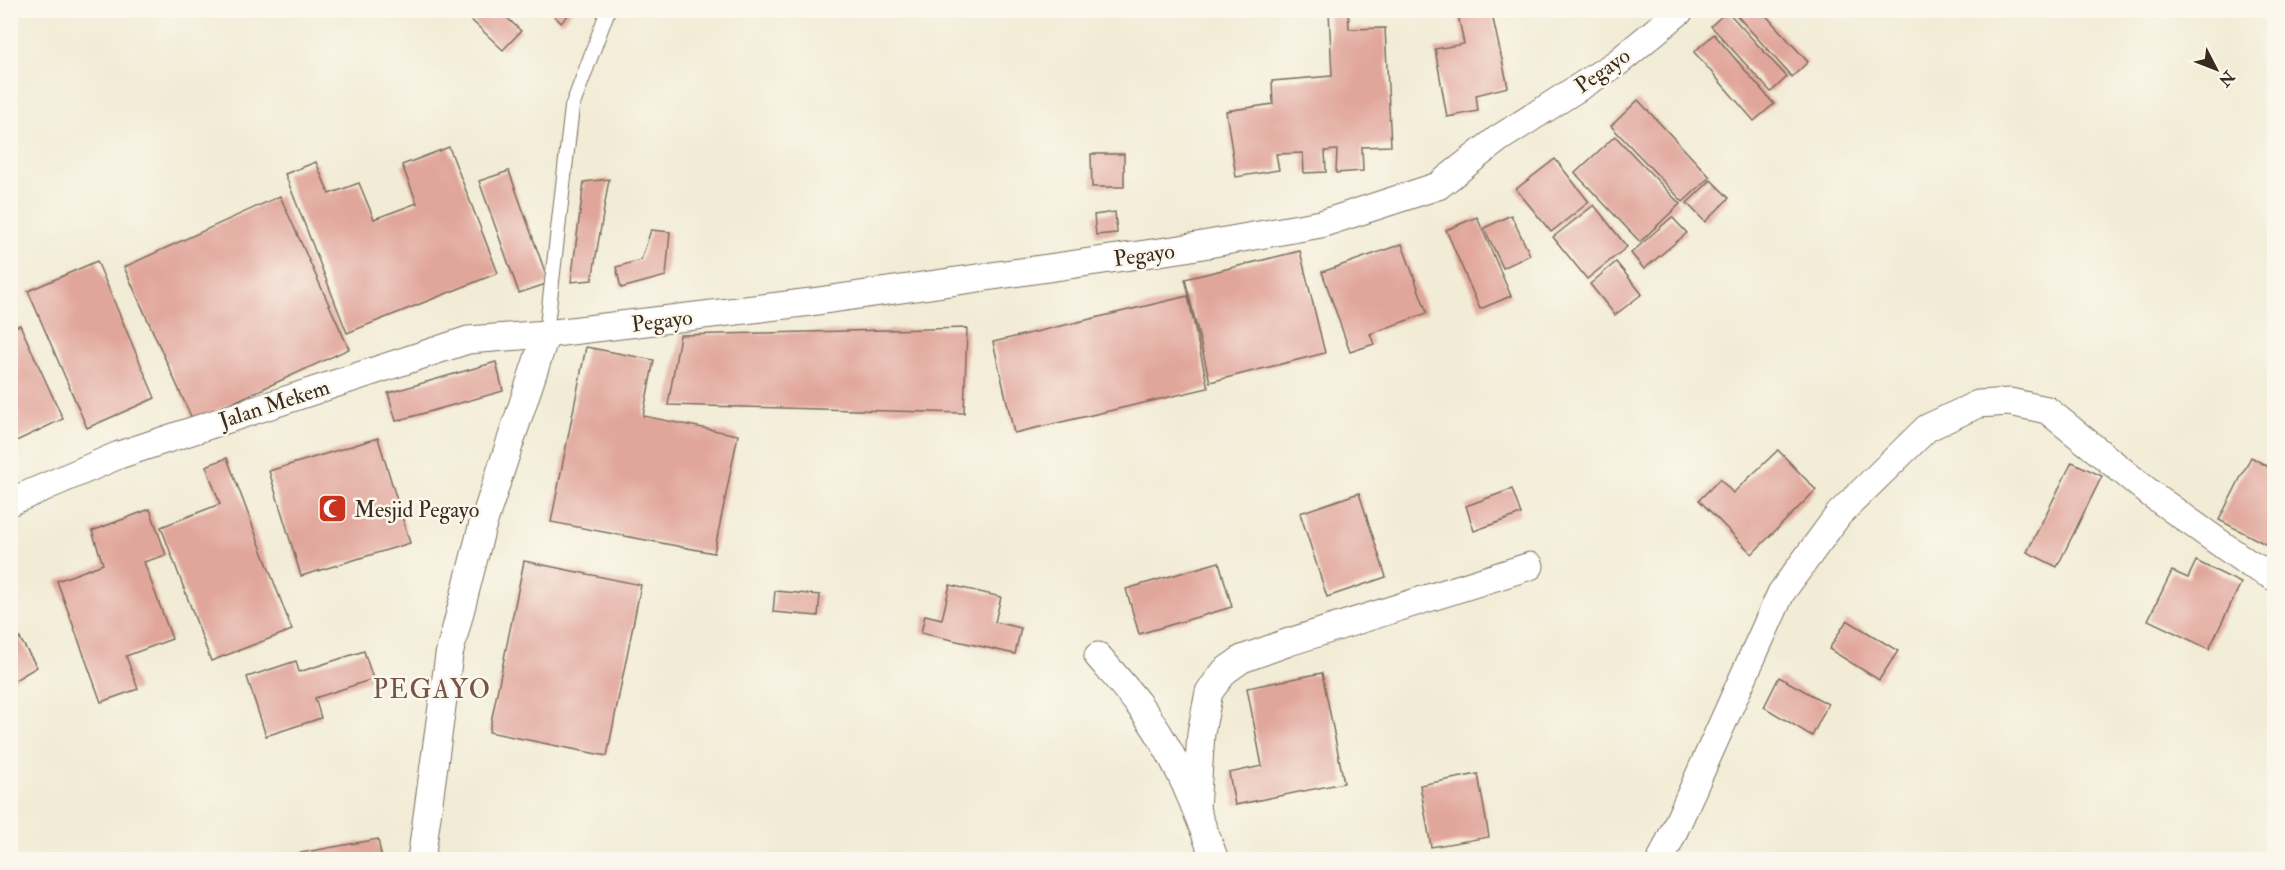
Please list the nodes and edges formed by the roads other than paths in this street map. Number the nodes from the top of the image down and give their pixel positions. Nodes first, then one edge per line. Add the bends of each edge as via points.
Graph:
1 (608, 10) edge
2 (1681, 10) edge
3 (546, 334) junction
4 (10, 502) edge
5 (1530, 566) dead end
6 (2274, 577) edge
7 (1098, 656) dead end
8 (1196, 808) junction
9 (421, 860) edge
10 (1215, 860) edge
11 (1661, 860) edge

1 - 3 lane via 572,107
2 - 3 street, Pegayo via 1617,63 1498,138 1438,186 1321,224 1180,249 811,302
3 - 4 street, Jalan Mekem via 468,340 119,455
3 - 9 street via 482,527 449,655
5 - 8 street via 1280,645 1242,659 1225,671 1209,692 1201,733
6 - 11 street via 2151,494 2048,410 2010,402 1978,404 1927,428 1839,514 1781,593
7 - 8 street via 1163,740
8 - 10 street

